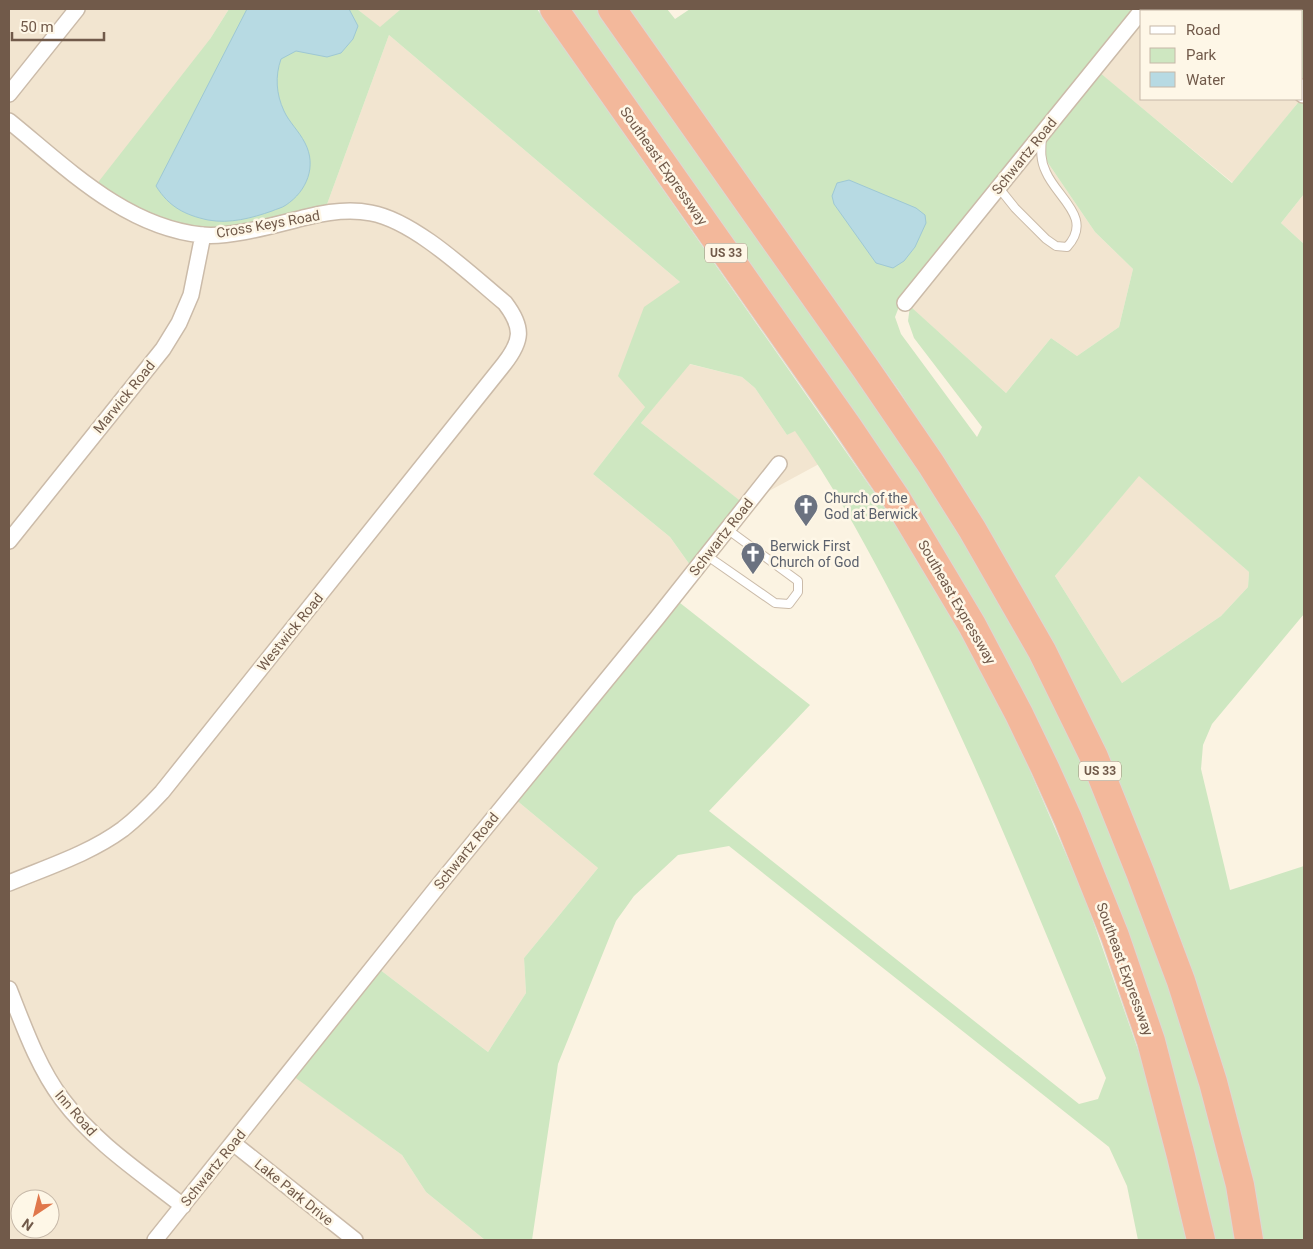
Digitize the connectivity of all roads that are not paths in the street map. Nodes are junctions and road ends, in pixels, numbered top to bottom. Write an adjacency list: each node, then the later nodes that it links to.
1 (77, 9): 5 (street)
2 (554, 9): 22 (highway, Southeast Expressway / US 33)
3 (612, 9): 23 (highway, US 33)
4 (1140, 13): 7 (street, Schwartz Road)
5 (9, 94)
6 (9, 121): 9 (street, Cross Keys Road)
7 (1042, 135): 8 (street, Schwartz Road); 8 (lane)
8 (999, 188): 10 (street, Schwartz Road)
9 (204, 235): 11 (street, Cross Keys Road); 14 (street, Marwick Road)
10 (905, 303)
11 (518, 327): 16 (street, Westwick Road)
12 (779, 464): 13 (street, Schwartz Road)
13 (727, 529): 15 (street, Schwartz Road); 15 (lane)
14 (9, 541)
15 (706, 555): 18 (street, Schwartz Road)
16 (9, 883)
17 (9, 989): 19 (street, Inn Road)
18 (233, 1143): 19 (street, Schwartz Road); 21 (street, Lake Park Drive)
19 (182, 1206): 20 (street, Schwartz Road)
20 (155, 1240)
21 (355, 1240)
22 (1201, 1240)
23 (1249, 1240)

